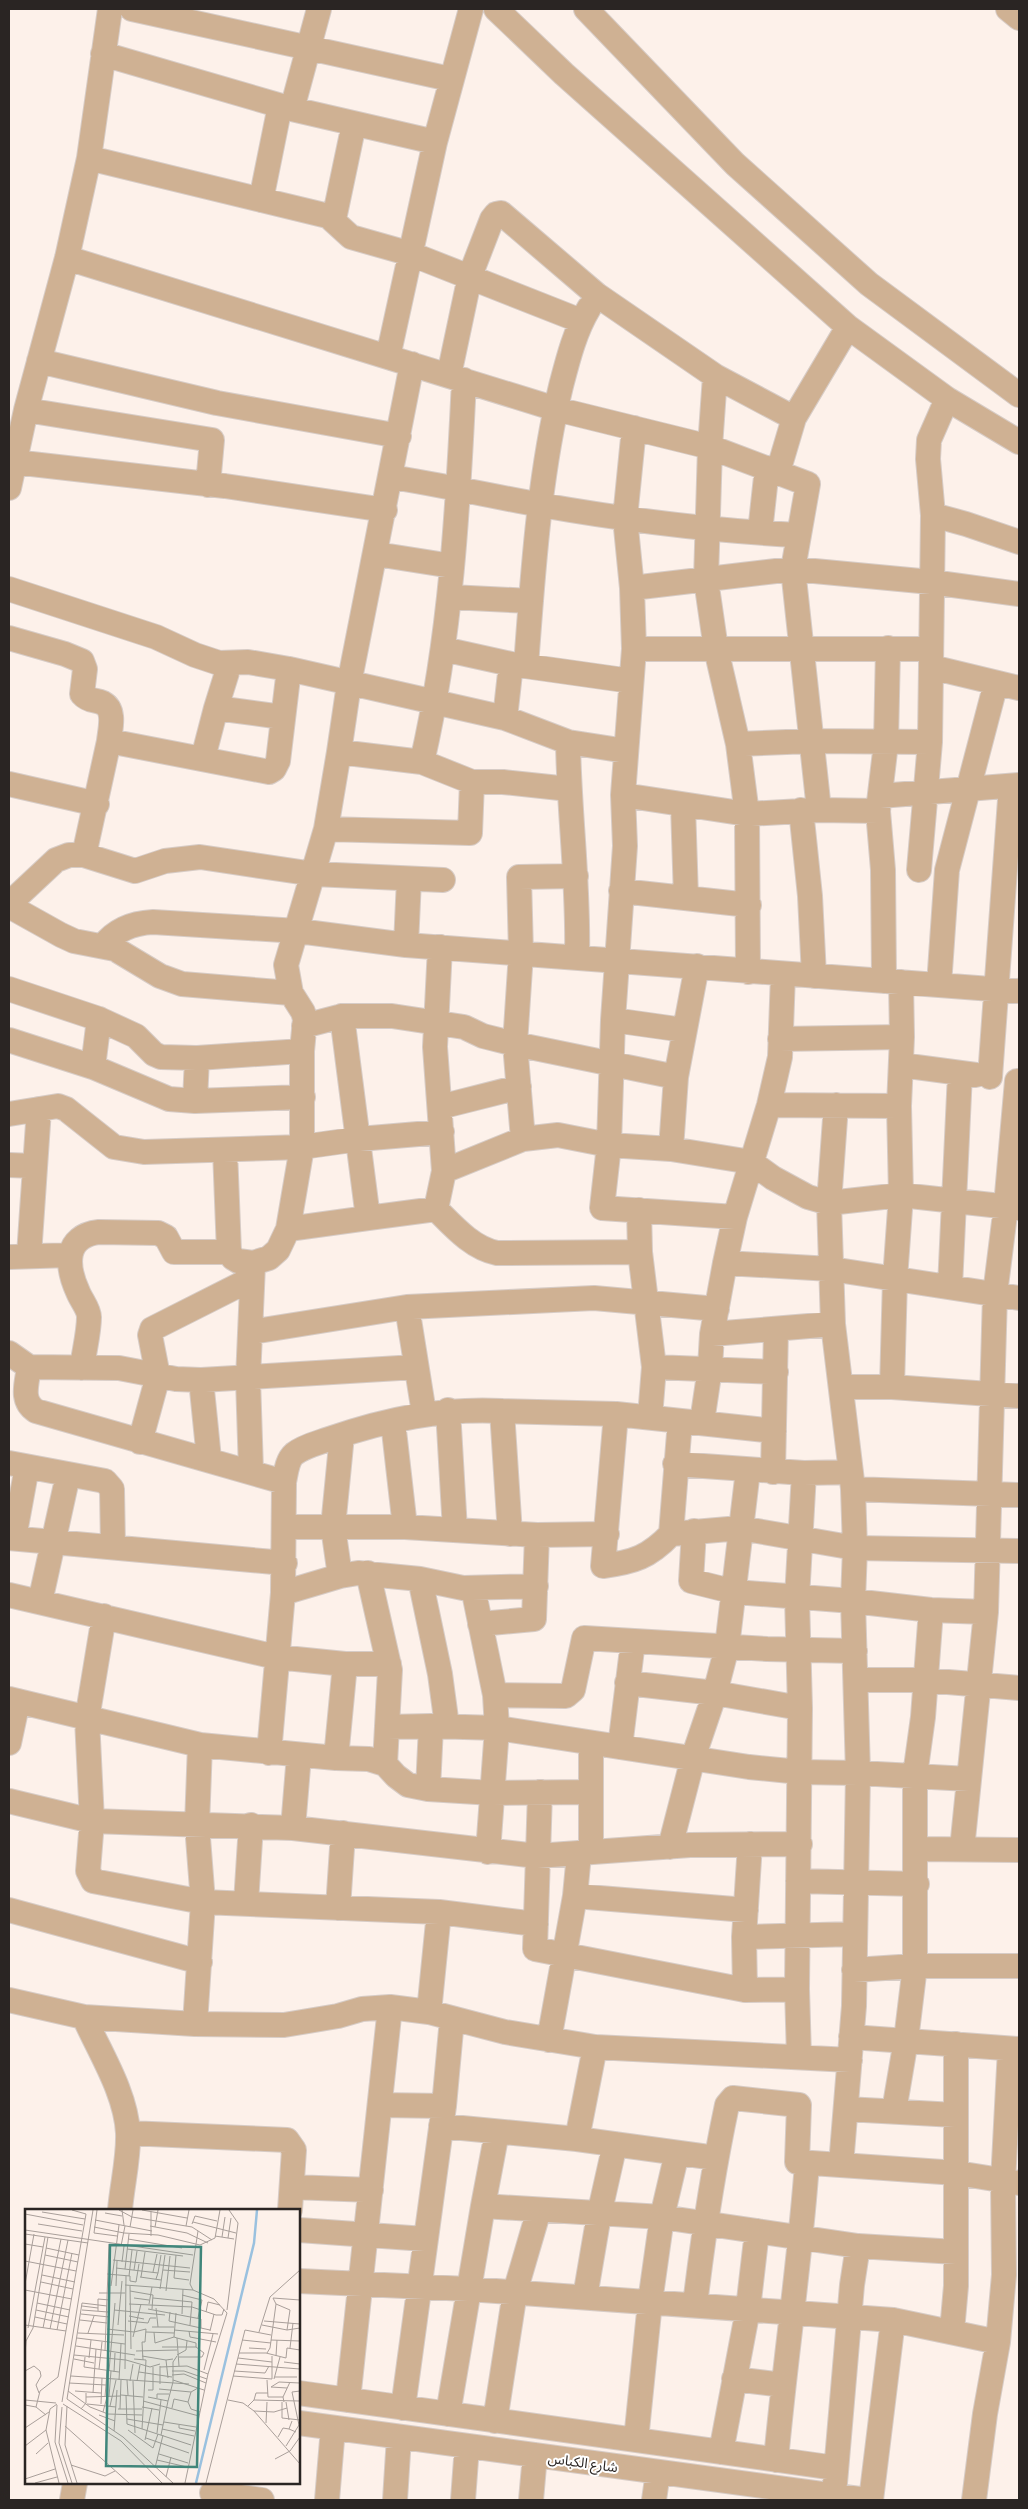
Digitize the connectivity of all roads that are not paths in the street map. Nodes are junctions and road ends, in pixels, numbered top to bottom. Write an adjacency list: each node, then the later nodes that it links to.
1 (110, 9): 10 (street)
2 (132, 9): 9 (street)
3 (319, 9): 9 (street)
4 (471, 9): 11 (street)
5 (496, 9): 23 (street)
6 (586, 9): 29 (street)
7 (1008, 9): 8 (street)
8 (1019, 18)
9 (310, 47): 11 (street); 12 (street)
10 (103, 54): 12 (street); 15 (street)
11 (450, 80): 14 (street)
12 (286, 108): 13 (street); 16 (street)
13 (354, 124): 14 (street); 17 (street)
14 (435, 142): 18 (street)
15 (89, 158): 16 (street); 19 (street)
16 (261, 200): 17 (street)
17 (334, 219): 18 (street)
18 (411, 254): 20 (street); 24 (street)
19 (67, 258): 24 (street); 25 (street)
20 (470, 276): 21 (street); 22 (street); 28 (street)
21 (597, 296): 22 (street); 27 (street)
22 (581, 321): 32 (street)
23 (848, 326): 30 (street); 34 (street)
24 (388, 357): 26 (street)
25 (39, 362): 31 (street); 33 (street)
26 (412, 364): 28 (street); 36 (street)
27 (715, 376): 34 (street); 39 (street)
28 (457, 377): 32 (street); 44 (street)
29 (1019, 394)
30 (947, 399): 38 (street); 48 (street)
31 (217, 403): 36 (street); 37 (street)
32 (556, 409): 35 (street); 46 (street)
33 (26, 410): 37 (street); 40 (street)
34 (794, 418): 41 (street)
35 (634, 428): 39 (street); 49 (street)
36 (399, 436): 42 (street)
37 (212, 440): 43 (street)
38 (1019, 442)
39 (710, 447): 41 (street); 50 (street)
40 (14, 462): 43 (street); 45 (street)
41 (772, 470): 51 (street); 52 (street)
42 (391, 478): 44 (street); 47 (street)
43 (208, 485): 47 (street)
44 (458, 487): 46 (street); 55 (street)
45 (9, 488)
46 (540, 504): 49 (street); 63 (street)
47 (385, 510): 54 (street)
48 (933, 515): 53 (street); 58 (street)
49 (625, 518): 50 (street); 59 (street)
50 (707, 526): 51 (street); 57 (street)
51 (760, 532): 52 (street)
52 (799, 535): 56 (street)
53 (1019, 542)
54 (376, 554): 55 (street); 76 (street)
55 (452, 566): 62 (street)
56 (793, 569): 57 (street); 58 (street); 69 (street)
57 (706, 580): 59 (street); 68 (street)
58 (931, 582): 61 (street); 70 (street)
59 (632, 588): 67 (street)
60 (9, 589): 71 (street)
61 (1019, 594)
62 (450, 597): 63 (street); 66 (street)
63 (531, 601): 72 (street)
64 (9, 638): 82 (street)
65 (888, 648): 69 (street); 70 (street); 86 (street)
66 (442, 649): 72 (street); 78 (street)
67 (634, 649): 68 (street); 74 (street)
68 (716, 649): 69 (street); 87 (street)
69 (803, 649): 83 (street)
70 (931, 658): 75 (street); 85 (street)
71 (230, 663): 73 (street); 79 (street)
72 (518, 665): 74 (street); 81 (street)
73 (289, 669): 76 (street); 80 (street)
74 (630, 681): 88 (street)
75 (996, 683): 77 (street); 95 (street)
76 (349, 684): 78 (street); 89 (street)
77 (1019, 688)
78 (436, 702): 81 (street); 91 (street)
79 (216, 708): 80 (street); 90 (street)
80 (282, 717): 90 (street)
81 (505, 718): 84 (street)
82 (109, 741): 90 (street); 99 (street)
83 (811, 741): 86 (street); 87 (street); 102 (street)
84 (568, 742): 88 (street); 96 (street)
85 (930, 742): 86 (street); 97 (street)
86 (886, 743): 100 (street)
87 (738, 744): 103 (street)
88 (626, 751): 98 (street)
89 (339, 752): 91 (street); 104 (street)
90 (202, 758)
91 (422, 762): 92 (street)
92 (472, 782): 96 (street); 104 (street)
93 (9, 784): 99 (street)
94 (1015, 785): 95 (street); 131 (street)
95 (969, 787): 97 (street); 108 (street)
96 (569, 789): 110 (street)
97 (927, 794): 100 (street); 107 (street)
98 (623, 795): 101 (street); 113 (street)
99 (97, 804): 105 (street)
100 (879, 804): 102 (street); 106 (street)
101 (683, 806): 103 (street); 114 (street)
102 (810, 810): 103 (street); 127 (street)
103 (747, 814): 116 (street)
104 (326, 829): 109 (street)
105 (84, 856): 109 (street); 115 (street)
106 (883, 870): 107 (street); 128 (street)
107 (919, 870): 108 (street)
108 (947, 870): 129 (street)
109 (314, 874): 111 (street); 117 (street)
110 (576, 876): 121 (street); 122 (street)
111 (409, 879): 112 (street); 118 (street)
112 (443, 880)
113 (621, 891): 114 (street); 123 (street)
114 (686, 898): 116 (street)
115 (9, 905): 119 (street)
116 (749, 905): 125 (street)
117 (298, 931): 118 (street); 119 (street); 133 (street)
118 (406, 945): 120 (street)
119 (103, 946): 133 (street)
120 (440, 948): 121 (street); 137 (street)
121 (521, 953): 122 (street); 143 (street)
122 (577, 957): 123 (street)
123 (618, 961): 124 (street); 136 (street)
124 (697, 966): 125 (street); 139 (street)
125 (748, 972): 126 (street)
126 (783, 974): 127 (street); 141 (street)
127 (814, 976): 128 (street)
128 (893, 982): 129 (street); 140 (street)
129 (939, 985): 131 (street)
130 (9, 988): 135 (street)
131 (996, 990): 132 (street); 151 (street)
132 (1019, 991)
133 (291, 993): 138 (street)
134 (342, 1016): 137 (street); 138 (street); 163 (street)
135 (99, 1019): 145 (street); 148 (street)
136 (613, 1020): 139 (street); 146 (street)
137 (435, 1023): 143 (street); 159 (street)
138 (304, 1026): 144 (street)
139 (684, 1030): 150 (street)
140 (902, 1036): 141 (street); 147 (street)
141 (780, 1039): 156 (street)
142 (9, 1040): 148 (street)
143 (516, 1044): 146 (street); 153 (street)
144 (302, 1051): 145 (street); 154 (street)
145 (197, 1058): 155 (street)
146 (612, 1062): 150 (street); 165 (street)
147 (901, 1065): 149 (street); 158 (street)
148 (93, 1067): 155 (street)
149 (960, 1073): 151 (street); 174 (street)
150 (676, 1077): 167 (street)
151 (990, 1077): 152 (street)
152 (1018, 1081): 176 (street)
153 (519, 1087): 159 (street); 164 (street)
154 (303, 1097): 155 (street); 166 (street)
155 (195, 1101)
156 (769, 1105): 157 (street); 169 (street)
157 (836, 1105): 158 (street); 175 (street)
158 (899, 1106): 173 (street)
159 (440, 1107): 162 (street)
160 (38, 1109): 161 (street); 168 (street); 171 (street)
161 (9, 1114)
162 (442, 1132): 163 (street); 172 (street)
163 (359, 1139): 166 (street); 180 (street)
164 (523, 1139): 165 (street); 172 (street)
165 (609, 1145): 167 (street); 178 (street)
166 (302, 1147): 168 (street); 181 (street)
167 (671, 1149): 169 (street)
168 (225, 1150): 182 (street)
169 (751, 1162): 175 (street); 179 (street)
170 (9, 1165): 171 (street)
171 (34, 1166): 185 (street)
172 (444, 1170): 177 (street)
173 (901, 1195): 174 (street); 175 (street); 189 (street)
174 (955, 1200): 176 (street); 190 (street)
175 (828, 1203): 187 (street)
176 (1013, 1207): 191 (street)
177 (436, 1209): 180 (street); 183 (street)
178 (639, 1210): 179 (street); 183 (street)
179 (735, 1217): 186 (street)
180 (368, 1218): 181 (street)
181 (288, 1229): 188 (street)
182 (229, 1252): 184 (street); 188 (street)
183 (640, 1252): 193 (street)
184 (70, 1255): 185 (street); 204 (street)
185 (19, 1256)
186 (725, 1263): 187 (street); 195 (street)
187 (832, 1269): 189 (street); 196 (street)
188 (252, 1271): 198 (street); 207 (street)
189 (895, 1279): 190 (street); 211 (street)
190 (950, 1287): 191 (street)
191 (995, 1294): 192 (street); 212 (street)
192 (1019, 1298)
193 (646, 1302): 194 (street); 195 (street); 203 (street)
194 (407, 1307): 198 (street); 202 (street)
195 (717, 1309): 199 (street)
196 (833, 1324): 197 (street); 210 (street)
197 (776, 1329): 199 (street); 206 (street)
198 (251, 1332): 208 (street)
199 (712, 1334): 205 (street)
200 (9, 1353): 201 (street)
201 (29, 1367): 204 (street); 223 (street)
202 (416, 1367): 208 (street); 216 (street)
203 (654, 1367): 205 (street); 218 (street)
204 (82, 1368): 207 (street)
205 (710, 1368): 206 (street); 219 (street)
206 (776, 1372): 221 (street)
207 (158, 1376): 209 (street); 223 (street)
208 (248, 1379): 209 (street); 228 (street)
209 (201, 1380): 224 (street)
210 (841, 1387): 211 (street); 232 (street)
211 (892, 1387): 212 (street)
212 (992, 1394): 213 (street); 234 (street)
213 (1019, 1396)
214 (448, 1410): 215 (street); 216 (street); 240 (street)
215 (502, 1411): 217 (street); 242 (street)
216 (424, 1413): 220 (street)
217 (616, 1414): 218 (street); 243 (street)
218 (650, 1417): 219 (street)
219 (691, 1421): 221 (street); 225 (street)
220 (393, 1422): 222 (street); 238 (street)
221 (774, 1430): 229 (street)
222 (342, 1435): 233 (street); 237 (street)
223 (140, 1442): 224 (street)
224 (209, 1459): 228 (street)
225 (675, 1464): 227 (street); 241 (street)
226 (18, 1465): 231 (street); 245 (street)
227 (748, 1470): 229 (street); 239 (street)
228 (251, 1471): 233 (street)
229 (773, 1472): 230 (street)
230 (804, 1473): 232 (street); 246 (street)
231 (68, 1476): 247 (street); 248 (street)
232 (852, 1480): 234 (street); 249 (street)
233 (284, 1482): 236 (street)
234 (990, 1494): 235 (street); 250 (street)
235 (1019, 1495)
236 (284, 1527): 237 (street); 252 (street)
237 (333, 1527): 238 (street); 254 (street)
238 (405, 1527): 240 (street)
239 (740, 1528): 241 (street); 246 (street); 258 (street)
240 (455, 1530): 242 (street)
241 (682, 1532): 243 (street); 258 (street)
242 (510, 1534): 244 (street)
243 (607, 1534): 244 (street)
244 (537, 1535): 256 (street)
245 (12, 1538): 247 (street)
246 (802, 1540): 249 (street); 261 (street)
247 (54, 1542): 248 (street); 263 (street)
248 (113, 1547): 252 (street)
249 (855, 1548): 250 (street); 262 (street)
250 (988, 1549): 251 (street); 265 (street)
251 (1019, 1551)
252 (285, 1563): 259 (street)
253 (368, 1573): 254 (street); 255 (street); 274 (street)
254 (340, 1576): 259 (street)
255 (420, 1579): 257 (street); 285 (street)
256 (536, 1586): 257 (street); 267 (street)
257 (473, 1588): 267 (street)
258 (735, 1592): 261 (street); 269 (street)
259 (283, 1593): 272 (street)
260 (9, 1595): 263 (street)
261 (797, 1598): 262 (street); 270 (street)
262 (853, 1601): 264 (street); 271 (street)
263 (40, 1602): 266 (street)
264 (931, 1610): 265 (street); 276 (street)
265 (986, 1612): 278 (street)
266 (104, 1616): 272 (street); 284 (street)
267 (480, 1624): 281 (street)
268 (633, 1641): 269 (street); 277 (street); 281 (street)
269 (727, 1647): 270 (street); 280 (street)
270 (797, 1649): 271 (street); 283 (street)
271 (854, 1651): 275 (street)
272 (276, 1658): 273 (street); 292 (street)
273 (345, 1664): 274 (street); 294 (street)
274 (389, 1664): 286 (street)
275 (856, 1680): 276 (street); 298 (street)
276 (924, 1680): 278 (street); 299 (street)
277 (627, 1683): 280 (street); 291 (street)
278 (978, 1686): 279 (street); 300 (street)
279 (1019, 1688)
280 (715, 1692): 283 (street); 295 (street)
281 (495, 1695): 287 (street)
282 (13, 1700): 284 (street); 289 (street)
283 (800, 1708): 297 (street)
284 (87, 1719): 290 (street); 306 (street)
285 (439, 1726): 286 (street); 287 (street); 301 (street)
286 (388, 1727): 296 (street)
287 (497, 1728): 288 (street); 304 (street)
288 (591, 1742): 291 (street); 303 (street)
289 (9, 1744)
290 (200, 1745): 292 (street); 307 (street)
291 (620, 1747): 295 (street)
292 (269, 1753): 293 (street)
293 (299, 1755): 294 (street); 309 (street)
294 (336, 1758): 296 (street)
295 (693, 1758): 297 (street); 313 (street)
296 (385, 1764): 301 (street)
297 (800, 1772): 298 (street); 312 (street)
298 (858, 1773): 299 (street); 321 (street)
299 (915, 1775): 300 (street); 314 (street)
300 (969, 1779): 315 (street)
301 (428, 1789): 304 (street)
302 (540, 1792): 303 (street); 304 (street); 319 (street)
303 (590, 1792): 318 (street)
304 (493, 1793): 317 (street)
305 (9, 1801): 306 (street)
306 (92, 1821): 307 (street); 324 (street)
307 (197, 1825): 308 (street); 324 (street)
308 (251, 1825): 309 (street); 325 (street)
309 (293, 1828): 310 (street)
310 (343, 1833): 317 (street); 326 (street)
311 (750, 1844): 312 (street); 313 (street); 328 (street)
312 (800, 1844): 320 (street)
313 (670, 1847): 318 (street)
314 (916, 1849): 315 (street); 322 (street)
315 (962, 1849): 316 (street)
316 (1019, 1850)
317 (488, 1852): 319 (street)
318 (585, 1853): 319 (street); 323 (street)
319 (537, 1856): 330 (street)
320 (798, 1881): 321 (street); 332 (street)
321 (856, 1882): 322 (street); 331 (street)
322 (917, 1884): 336 (street)
323 (575, 1896): 328 (street); 334 (street)
324 (203, 1902): 325 (street); 335 (street)
325 (246, 1903): 326 (street)
326 (338, 1908): 329 (street)
327 (9, 1910): 335 (street)
328 (746, 1910): 333 (street)
329 (439, 1912): 330 (street); 343 (street)
330 (536, 1924): 334 (street)
331 (854, 1934): 332 (street); 338 (street)
332 (797, 1936): 333 (street); 339 (street)
333 (744, 1937): 340 (street)
334 (565, 1954): 340 (street); 348 (street)
335 (200, 1962): 346 (street)
336 (915, 1966): 337 (street); 338 (street); 349 (street)
337 (1019, 1966)
338 (854, 1970): 347 (street)
339 (797, 1989): 340 (street); 353 (street)
340 (745, 1990)
341 (9, 2000): 344 (street)
342 (390, 2007): 343 (street); 346 (street); 355 (street)
343 (429, 2012): 345 (street)
344 (84, 2017): 346 (street); 361 (street)
345 (452, 2020): 348 (street); 359 (street)
346 (195, 2024)
347 (851, 2037): 349 (street); 354 (street)
348 (549, 2040): 351 (street)
349 (906, 2040): 350 (street); 357 (street)
350 (956, 2044): 352 (street); 358 (street)
351 (595, 2047): 353 (street); 362 (street)
352 (1014, 2049): 369 (street)
353 (799, 2057): 354 (street)
354 (850, 2060): 356 (street)
355 (380, 2105): 359 (street); 370 (street)
356 (846, 2109): 357 (street); 367 (street)
357 (894, 2111): 358 (street)
358 (955, 2115): 368 (street)
359 (442, 2116): 360 (street); 381 (street)
360 (497, 2132): 362 (street); 372 (street)
361 (128, 2133): 371 (street); 373 (street)
362 (577, 2139): 363 (street)
363 (615, 2144): 364 (street); 375 (street)
364 (677, 2153): 365 (street); 376 (street)
365 (716, 2158): 366 (street); 377 (street)
366 (807, 2163): 367 (street); 382 (street)
367 (841, 2165): 368 (street)
368 (957, 2173): 369 (street); 384 (street)
369 (1011, 2183): 385 (street)
370 (371, 2190): 371 (street); 380 (street)
371 (291, 2199)
372 (483, 2206): 374 (street); 389 (street)
373 (120, 2209)
374 (539, 2210): 375 (street); 390 (street)
375 (599, 2215): 376 (street); 391 (street)
376 (662, 2217): 377 (street); 392 (street)
377 (705, 2222): 379 (street); 393 (street)
378 (300, 2230): 380 (street)
379 (757, 2231): 382 (street); 394 (street)
380 (366, 2236): 381 (street); 387 (street)
381 (425, 2239): 388 (street)
382 (801, 2240): 383 (street); 395 (street)
383 (858, 2246): 384 (street); 396 (street)
384 (956, 2252): 398 (street)
385 (1012, 2275): 399 (street)
386 (300, 2281): 387 (street)
387 (361, 2284): 388 (street); 403 (street)
388 (419, 2287): 389 (street); 404 (street)
389 (468, 2289): 390 (street); 405 (street)
390 (515, 2292): 391 (street); 406 (street)
391 (585, 2297): 392 (street)
392 (650, 2302): 393 (street); 410 (street)
393 (696, 2305): 394 (street)
394 (748, 2309): 395 (street); 400 (street)
395 (792, 2312): 396 (street); 401 (street)
396 (849, 2316): 397 (street); 415 (street)
397 (893, 2320): 398 (street); 428 (street)
398 (952, 2331): 399 (street)
399 (998, 2342): 429 (street)
400 (734, 2379): 401 (street); 412 (street)
401 (783, 2385): 414 (street)
402 (300, 2393): 403 (street, شارع الكباس)
403 (348, 2400): 404 (street, شارع الكباس)
404 (403, 2408): 405 (street, شارع الكباس)
405 (448, 2414): 406 (street, شارع الكباس)
406 (495, 2420): 410 (street, شارع الكباس)
407 (300, 2423): 408 (street, شارع الكباس)
408 (333, 2428): 409 (street, شارع الكباس); 423 (street)
409 (399, 2437): 411 (street, شارع الكباس); 424 (street)
410 (636, 2440): 412 (street, شارع الكباس)
411 (467, 2446): 413 (street, شارع الكباس); 425 (street)
412 (721, 2452): 414 (street, شارع الكباس)
413 (535, 2455): 416 (street, شارع الكباس); 426 (street)
414 (776, 2460): 415 (street, شارع الكباس)
415 (836, 2468): 420 (street)
416 (658, 2472): 418 (street, شارع الكباس); 427 (street)
417 (75, 2484): 421 (street)
418 (731, 2491): 420 (street, شارع الكباس)
419 (212, 2492): 422 (street)
420 (834, 2498): 428 (street, شارع الكباس)
421 (72, 2500)
422 (262, 2500)
423 (327, 2500)
424 (395, 2500)
425 (463, 2500)
426 (531, 2500)
427 (654, 2500)
428 (869, 2500)
429 (974, 2500)

